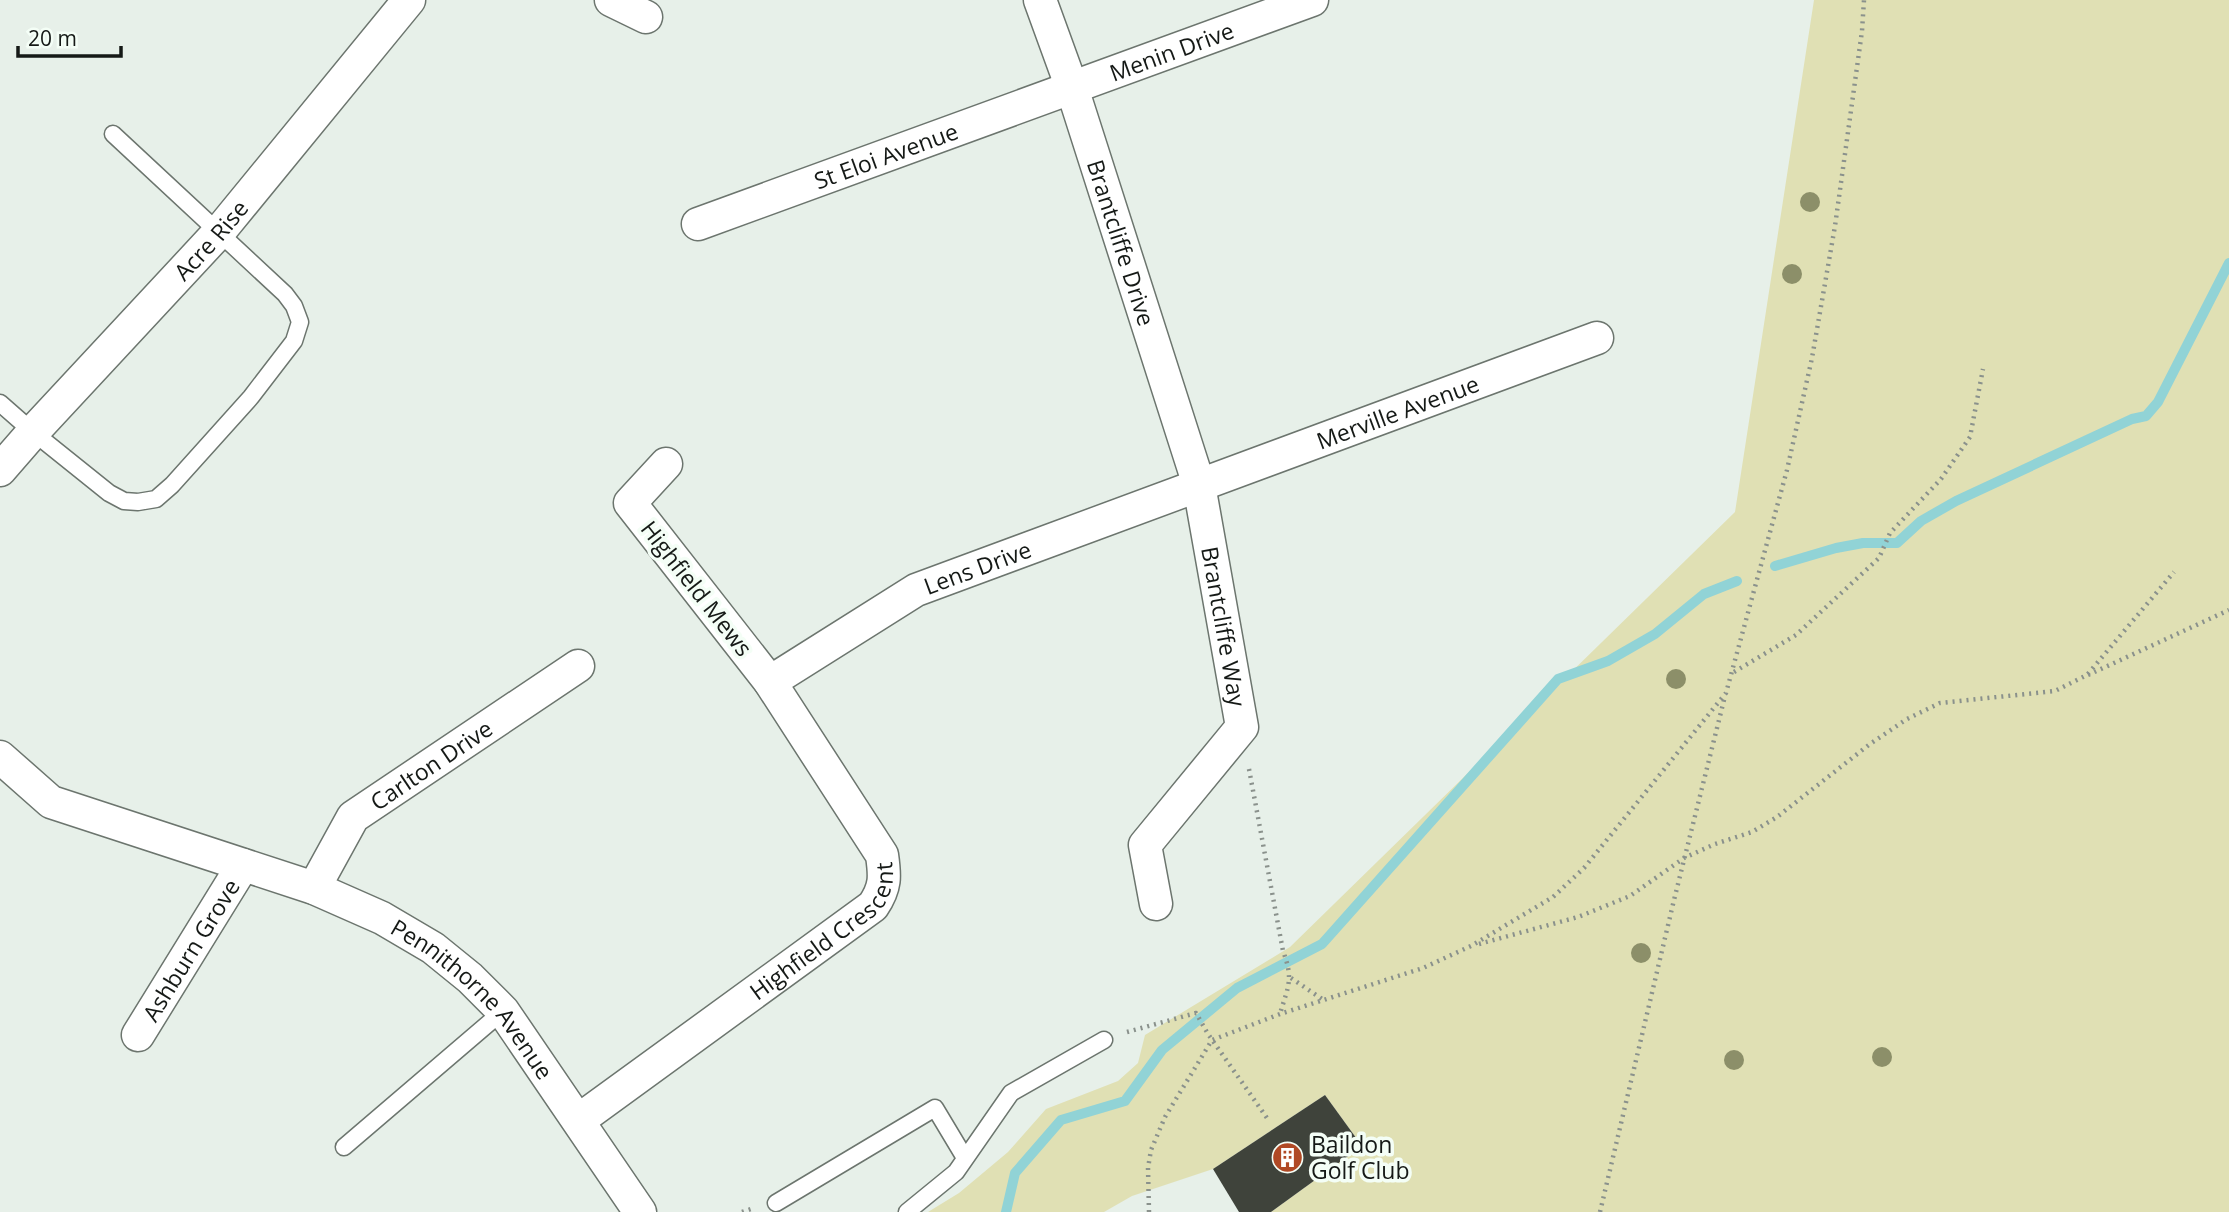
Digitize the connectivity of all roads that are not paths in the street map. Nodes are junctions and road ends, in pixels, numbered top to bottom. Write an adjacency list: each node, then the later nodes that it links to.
1 (611, 0): 5 (street)
2 (1040, 0): 6 (street, Brantcliffe Drive)
3 (1312, 0): 6 (street, Menin Drive)
4 (397, 4): 9 (street, Acre Rise)
5 (646, 17)
6 (1072, 88): 8 (street, St Eloi Avenue); 15 (street, Brantcliffe Drive)
7 (113, 134): 9 (lane)
8 (698, 224)
9 (219, 232): 12 (street, Acre Rise); 12 (lane)
10 (1597, 338): 15 (street, Merville Avenue)
11 (0, 403): 12 (lane)
12 (33, 432): 14 (street, Acre Rise)
13 (666, 464): 17 (street, Highfield Mews)
14 (0, 470)
15 (1199, 485): 17 (street, Lens Drive); 21 (street, Brantcliffe Way)
16 (578, 666): 20 (street, Carlton Drive)
17 (769, 682): 25 (street, Highfield Crescent)
18 (0, 757): 19 (street, Pennithorne Avenue)
19 (243, 865): 20 (street, Pennithorne Avenue); 23 (street, Ashburn Grove)
20 (314, 888): 22 (street, Pennithorne Avenue)
21 (1156, 904)
22 (503, 1011): 25 (street, Pennithorne Avenue); 26 (lane)
23 (138, 1035)
24 (1104, 1040): 27 (lane)
25 (579, 1121): 29 (street, Pennithorne Avenue)
26 (344, 1147)
27 (965, 1158): 28 (lane); 30 (lane)
28 (776, 1203)
29 (640, 1212)
30 (907, 1212)

